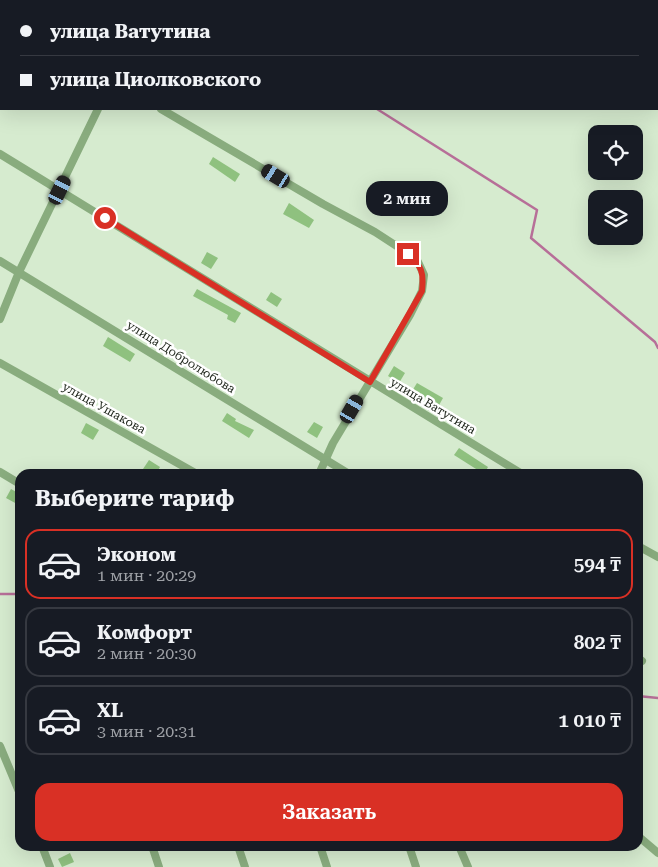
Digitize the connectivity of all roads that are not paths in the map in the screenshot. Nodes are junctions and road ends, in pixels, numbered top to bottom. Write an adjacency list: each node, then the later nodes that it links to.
1 (98, 110): 4 (street)
2 (163, 110): 9 (street)
3 (0, 154): 4 (street, улица Ватутина)
4 (60, 190): 6 (street); 9 (street, улица Ватутина)
5 (0, 261): 6 (street, улица Добролюбова)
6 (19, 272): 7 (street); 10 (street, улица Добролюбова)
7 (0, 319)
8 (0, 363): 11 (street, улица Ушакова)
9 (370, 382): 10 (street); 14 (street, улица Ватутина)
10 (326, 459): 12 (street); 13 (street, улица Добролюбова)
11 (188, 469)
12 (321, 469)
13 (341, 469)
14 (514, 469)
15 (0, 472): 16 (street)
16 (15, 481)
17 (643, 549): 18 (street)
18 (658, 557)
19 (0, 746): 20 (street)
20 (15, 782)
21 (643, 840): 28 (street)
22 (44, 851): 29 (street)
23 (154, 851): 30 (street)
24 (240, 851): 31 (street)
25 (322, 851): 32 (street)
26 (410, 851): 33 (street)
27 (462, 851): 34 (street)
28 (658, 853)
29 (50, 867)
30 (159, 867)
31 (245, 867)
32 (327, 867)
33 (416, 867)
34 (468, 867)

